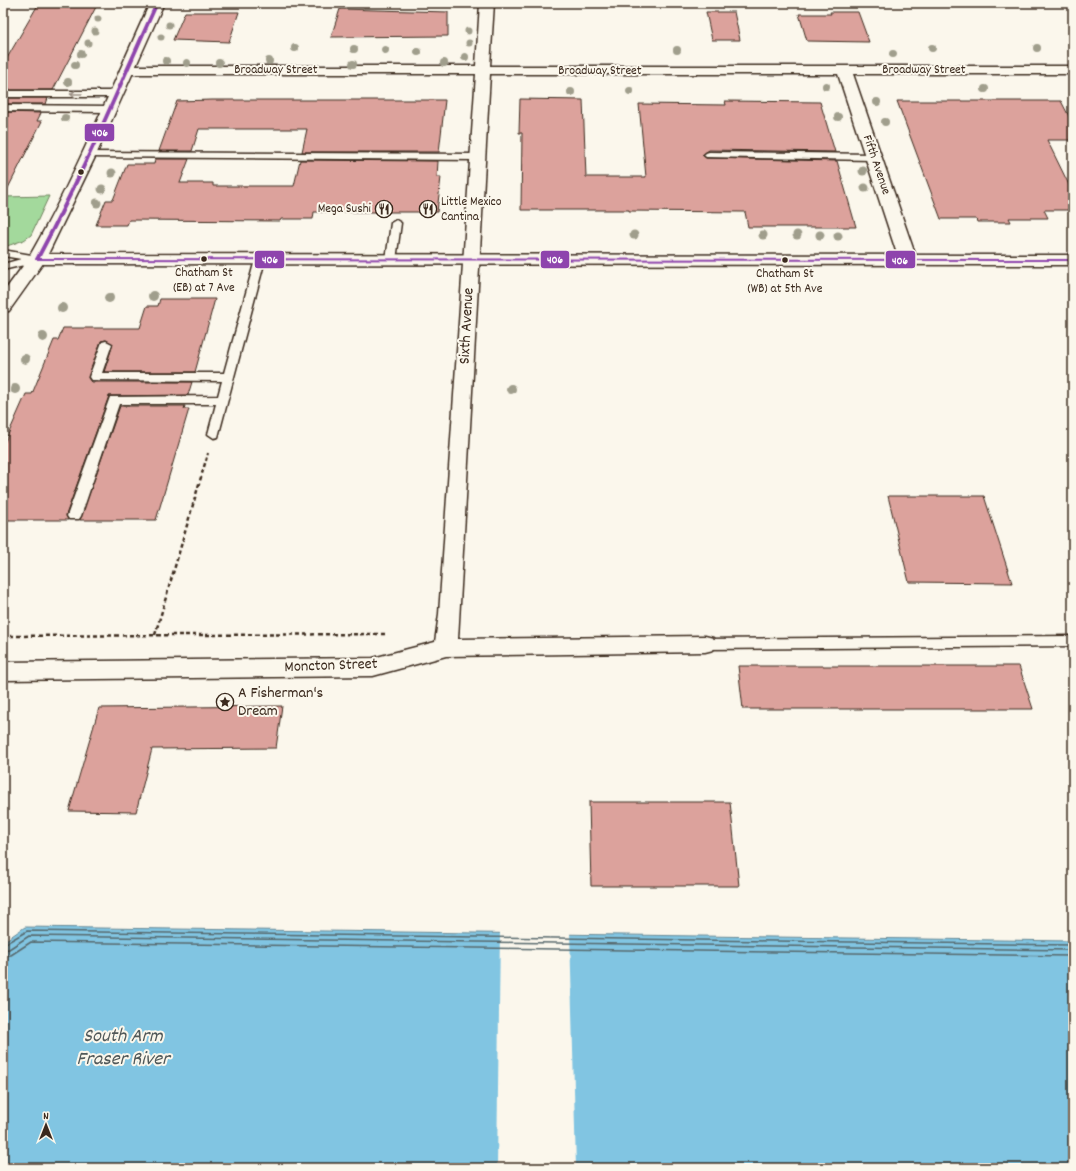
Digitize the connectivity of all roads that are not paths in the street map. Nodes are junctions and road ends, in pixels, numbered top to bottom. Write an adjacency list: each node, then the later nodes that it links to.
1 (157, 3): 3 (street)
2 (487, 3): 6 (street, Sixth Avenue)
3 (127, 70): 6 (street, Broadway Street); 8 (street)
4 (844, 70): 5 (street, Broadway Street); 6 (street, Broadway Street); 14 (street, Fifth Avenue)
5 (1073, 70)
6 (484, 71): 13 (street, Sixth Avenue)
7 (3, 94): 8 (lane, one-way to 7)
8 (115, 94): 10 (street)
9 (3, 108): 10 (lane)
10 (109, 109): 11 (street)
11 (88, 155): 13 (lane); 17 (street)
12 (709, 155): 14 (lane)
13 (476, 157): 20 (street, Sixth Avenue)
14 (873, 157): 21 (street, Fifth Avenue)
15 (396, 223): 19 (lane)
16 (3, 253): 17 (lane)
17 (37, 260): 18 (street); 23 (lane); 24 (street)
18 (260, 260): 19 (street); 26 (lane)
19 (392, 260): 20 (street)
20 (470, 260): 21 (street); 32 (street, Sixth Avenue)
21 (908, 260): 22 (street)
22 (1073, 260)
23 (3, 268)
24 (3, 307)
25 (106, 344): 26 (lane)
26 (229, 377): 27 (lane)
27 (223, 400): 28 (lane); 29 (lane)
28 (214, 434)
29 (74, 516)
30 (1073, 641): 31 (lane)
31 (705, 644): 32 (street, Moncton Street)
32 (446, 648): 33 (street, Moncton Street)
33 (3, 671)

